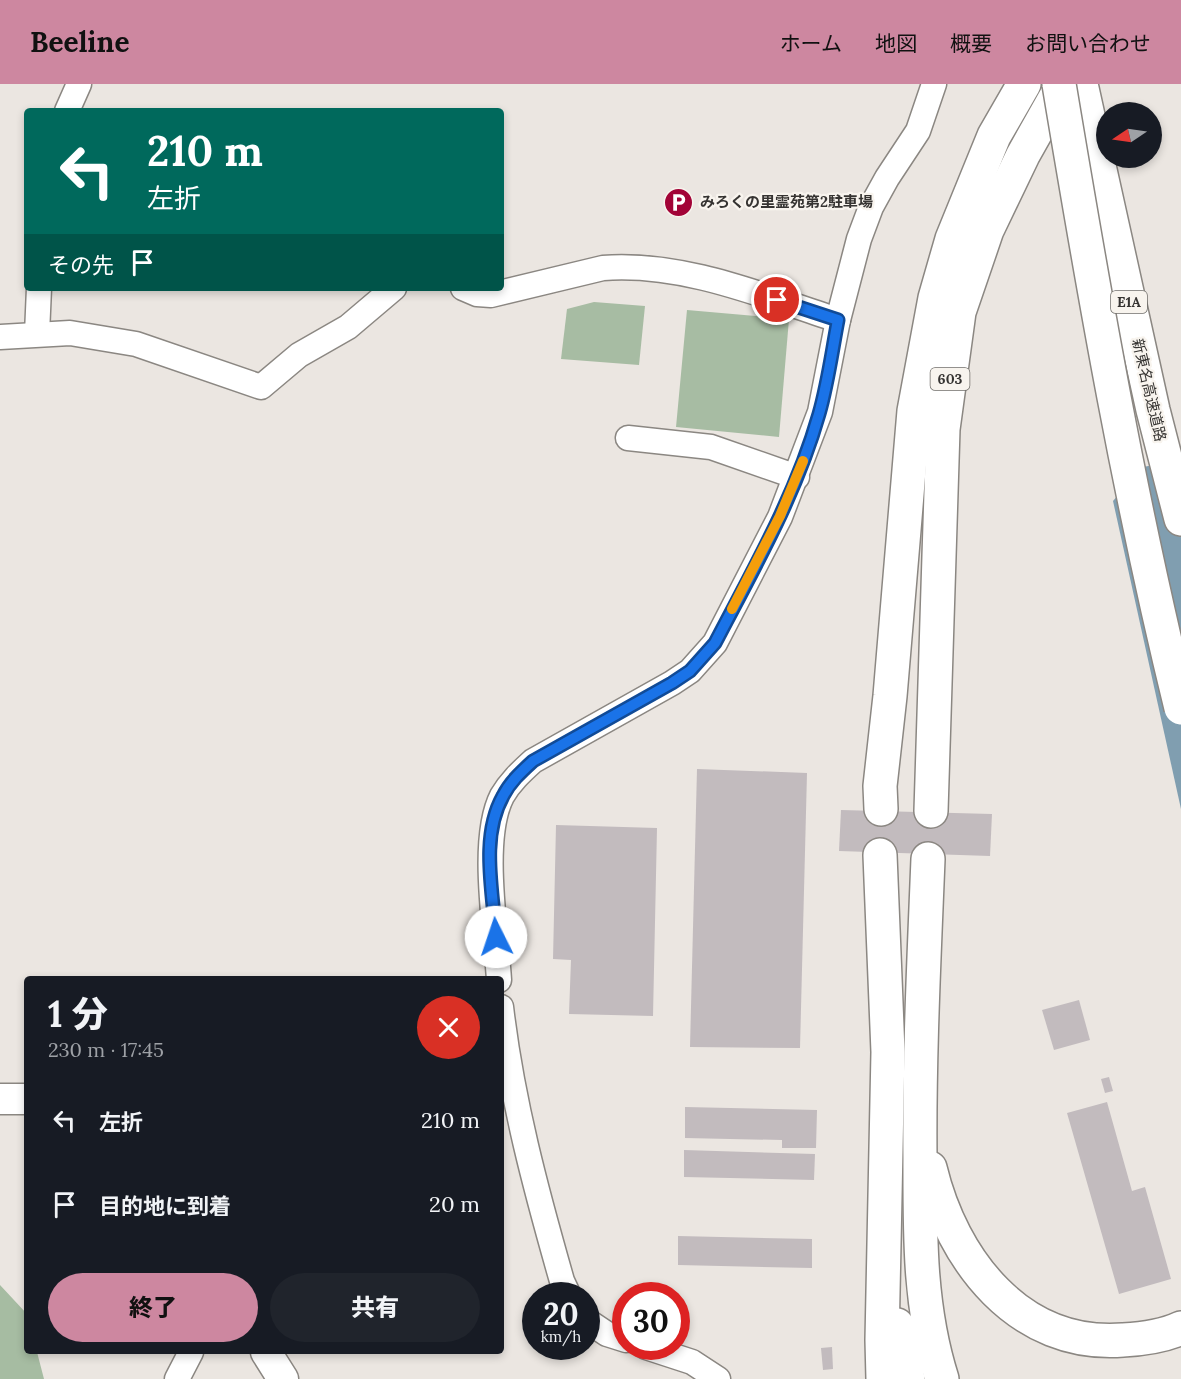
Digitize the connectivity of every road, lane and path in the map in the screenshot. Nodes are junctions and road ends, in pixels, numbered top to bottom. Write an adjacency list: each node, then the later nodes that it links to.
1 (79, 84): 6 (street)
2 (934, 84): 10 (street)
3 (1024, 84): 17 (highway, 603)
4 (1061, 84): 16 (highway, bridge); 18 (highway, 603)
5 (1081, 84): 15 (highway, 新東名高速道路 / E1A)
6 (68, 108)
7 (39, 291): 11 (street)
8 (390, 291): 11 (street)
9 (470, 291): 10 (street)
10 (838, 320): 14 (street)
11 (37, 334): 12 (street)
12 (0, 337)
13 (628, 438): 14 (street)
14 (797, 477): 21 (street)
15 (1181, 519)
16 (1181, 708)
17 (881, 809)
18 (931, 811)
19 (880, 855): 26 (highway)
20 (928, 859): 23 (highway)
21 (499, 976)
22 (504, 1028): 27 (street)
23 (920, 1095): 28 (highway); 37 (highway)
24 (0, 1099): 25 (main road)
25 (24, 1099)
26 (884, 1267): 35 (highway); 36 (highway)
27 (562, 1282)
28 (1181, 1328)
29 (190, 1354): 32 (street)
30 (267, 1354): 33 (main road)
31 (686, 1360): 34 (street)
32 (177, 1379)
33 (283, 1379)
34 (718, 1379)
35 (883, 1379)
36 (908, 1379)
37 (942, 1379)

